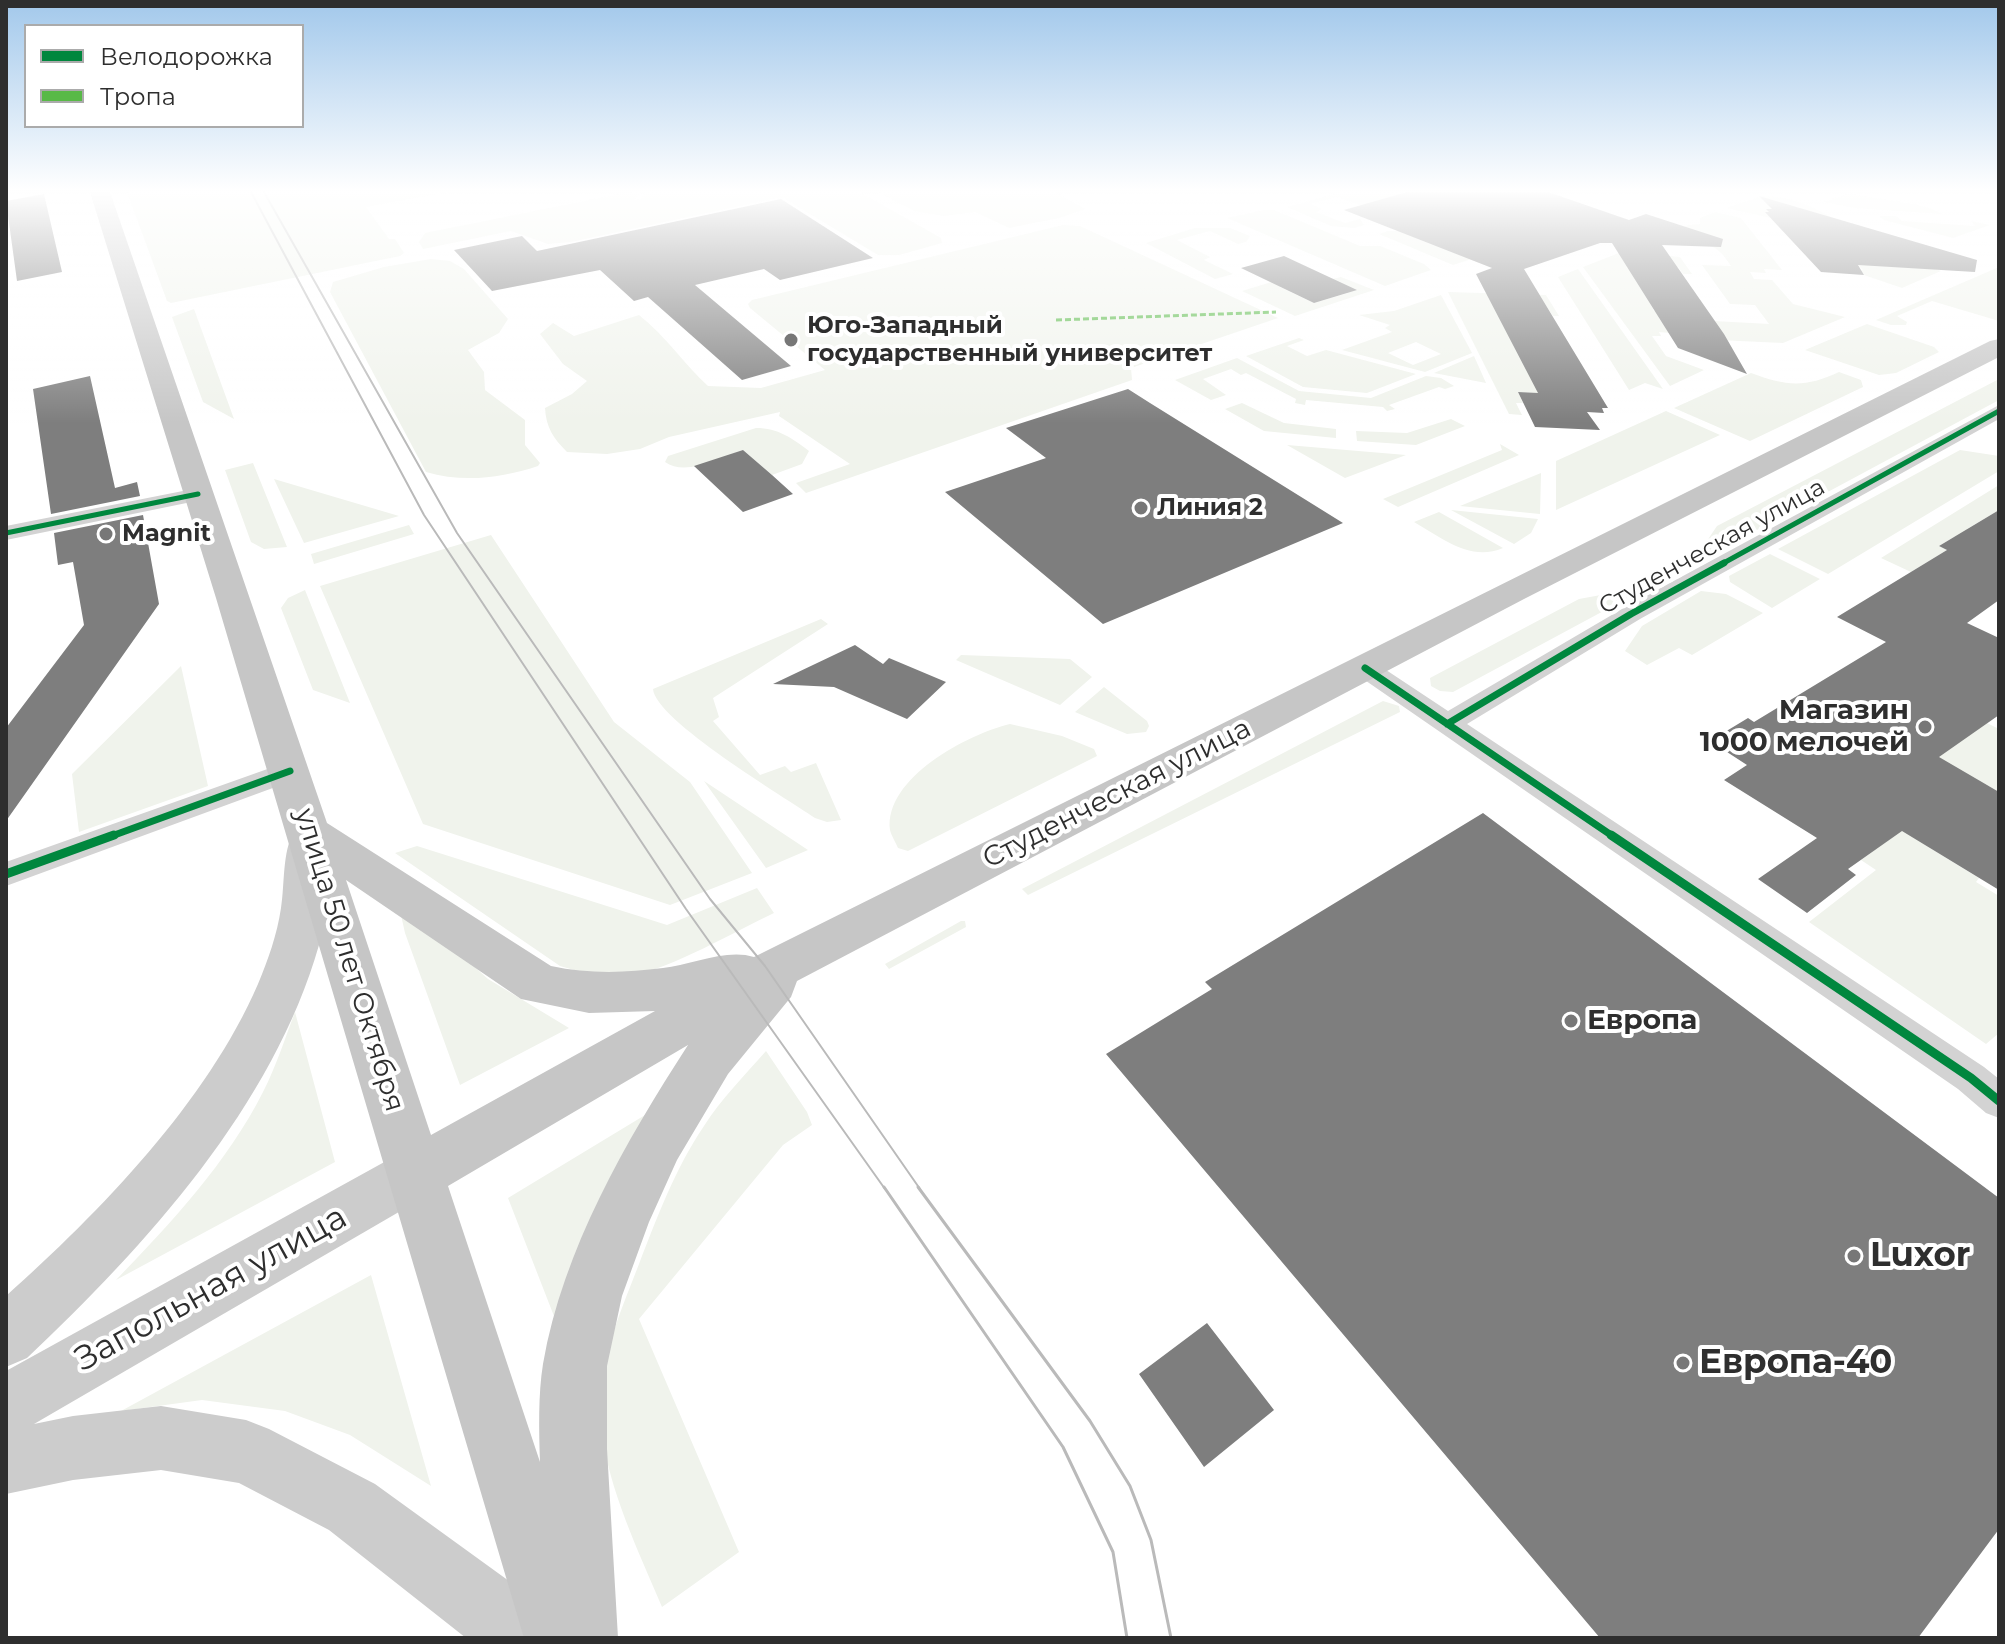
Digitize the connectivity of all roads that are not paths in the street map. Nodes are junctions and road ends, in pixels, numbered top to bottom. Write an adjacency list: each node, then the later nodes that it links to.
1 (125, 269): 4 (main road, улица 50 лет Октября)
2 (1999, 347): 6 (main road, Студенческая улица)
3 (1999, 411): 7 (street, Студенческая улица)
4 (198, 494): 5 (street); 8 (main road, улица 50 лет Октября)
5 (6, 533)
6 (1365, 668): 7 (street); 11 (main road, Студенческая улица)
7 (1447, 724): 12 (street)
8 (290, 771): 9 (main road, улица 50 лет Октября); 10 (street)
9 (309, 833): 11 (main road); 13 (main road, улица 50 лет Октября); 14 (main road)
10 (6, 874)
11 (807, 951): 13 (main road, Студенческая улица); 19 (main road)
12 (1999, 1101)
13 (416, 1173): 15 (main road, Запольная улица); 18 (main road, улица 50 лет Октября)
14 (6, 1337)
15 (6, 1405)
16 (6, 1462): 17 (main road)
17 (515, 1638)
18 (561, 1638)
19 (581, 1638)

